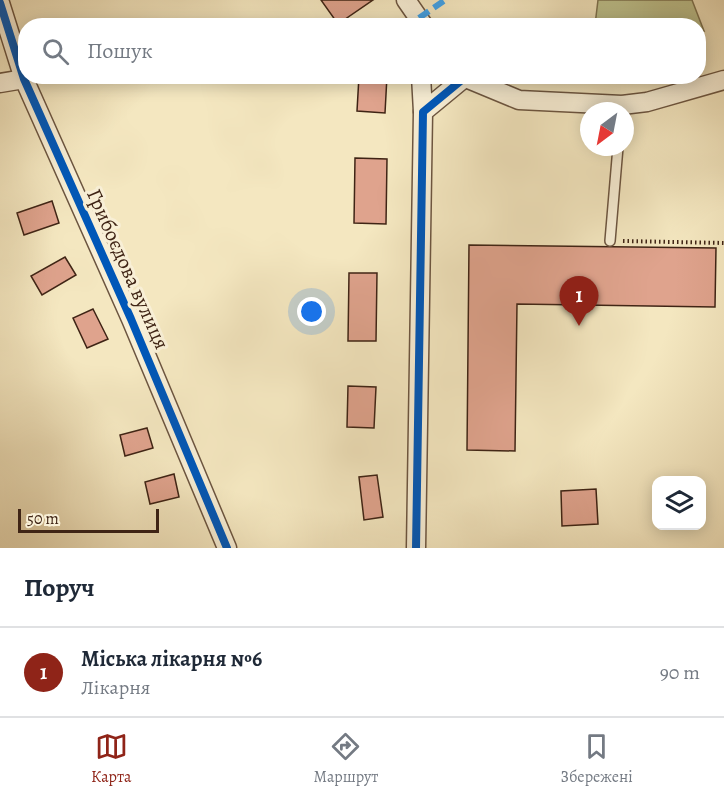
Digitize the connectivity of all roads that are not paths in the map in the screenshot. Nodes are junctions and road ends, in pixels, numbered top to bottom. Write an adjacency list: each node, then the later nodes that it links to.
1 (406, 0): 3 (street)
2 (0, 3): 4 (street, Грибоєдова вулиця)
3 (418, 18)
4 (18, 60)
5 (18, 80): 7 (street)
6 (724, 80): 13 (street)
7 (0, 83)
8 (26, 84): 17 (street, Грибоєдова вулиця)
9 (421, 84): 14 (street)
10 (455, 84): 14 (street)
11 (478, 84): 12 (street)
12 (580, 105)
13 (634, 105)
14 (423, 112): 18 (street)
15 (617, 156): 16 (lane)
16 (610, 240)
17 (226, 548)
18 (416, 548)

